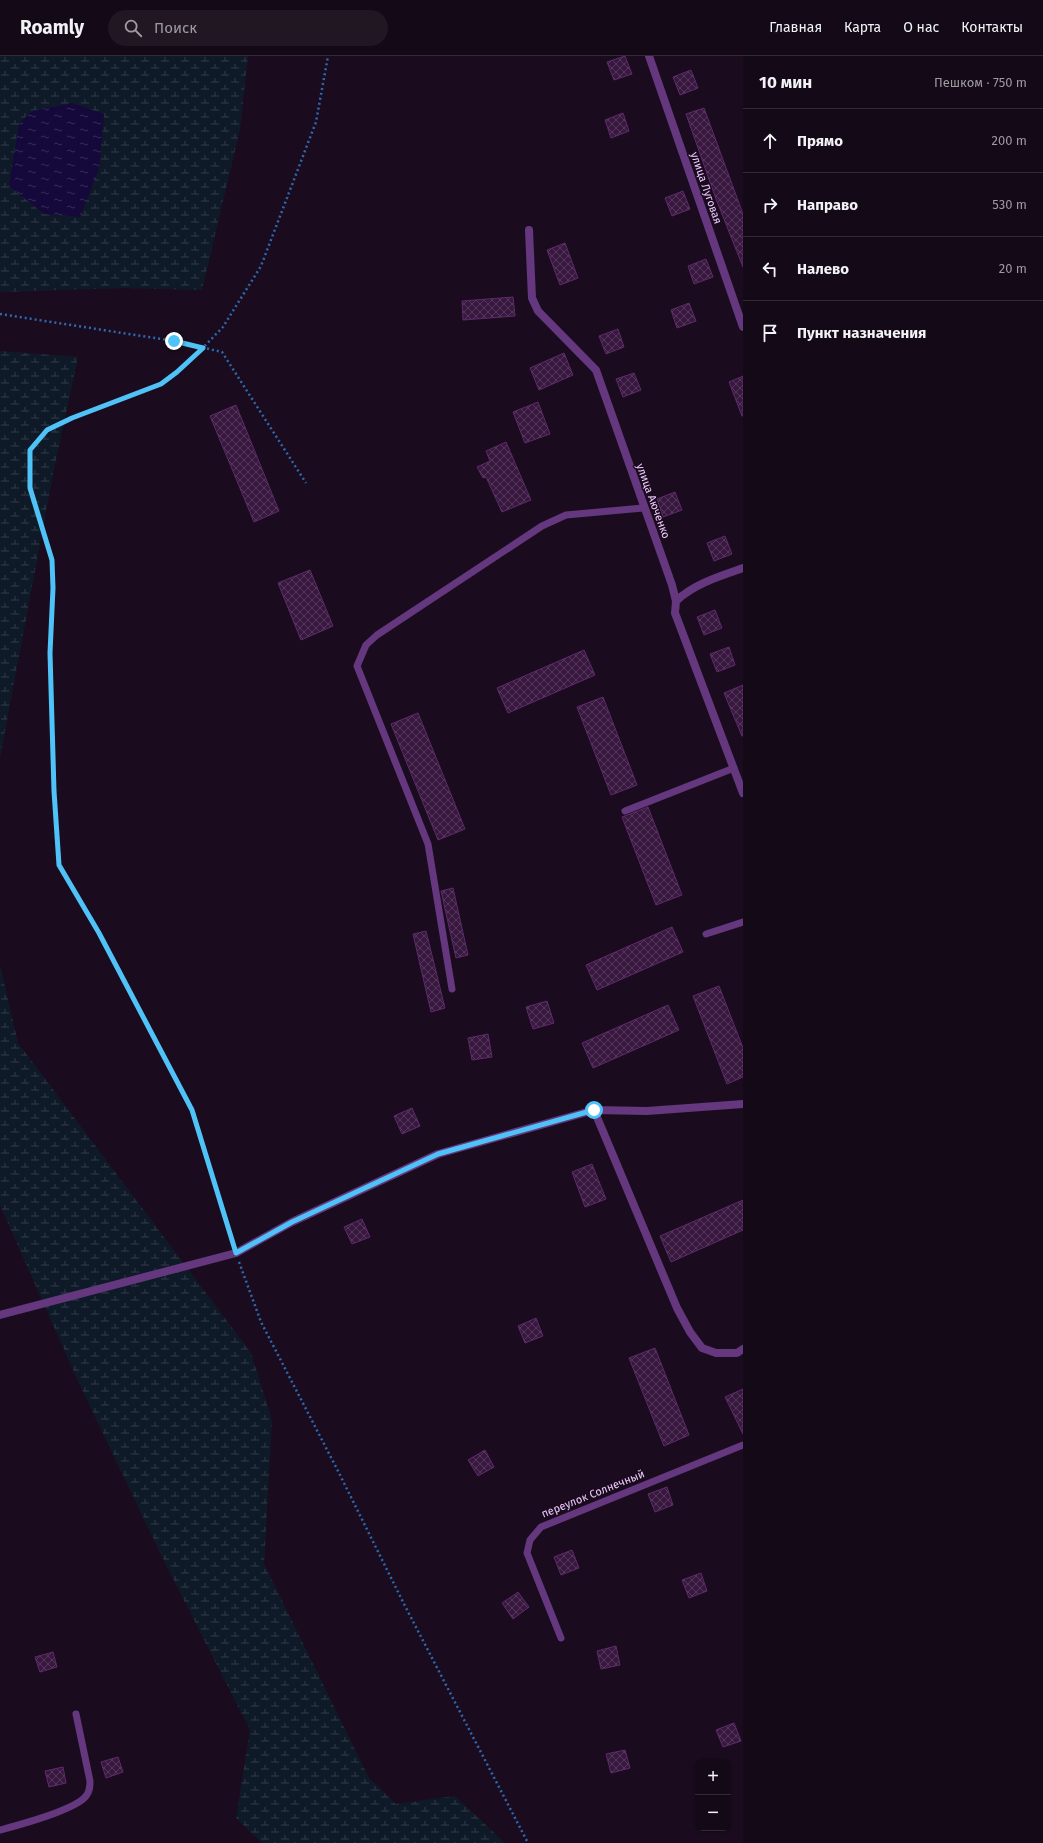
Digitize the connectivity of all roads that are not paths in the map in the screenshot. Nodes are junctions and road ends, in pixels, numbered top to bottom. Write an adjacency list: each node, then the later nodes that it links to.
1 (649, 56): 3 (street, улица Луговая)
2 (529, 230): 4 (street, улица Аюченко)
3 (743, 328)
4 (643, 508): 6 (street, улица Аюченко); 12 (lane)
5 (743, 568): 6 (street)
6 (676, 601): 7 (street, улица Аюченко)
7 (734, 768): 8 (street, улица Аюченко); 9 (lane)
8 (743, 793)
9 (625, 811)
10 (743, 922): 11 (lane)
11 (706, 934)
12 (452, 989)
13 (743, 1104): 14 (street)
14 (594, 1110): 15 (street); 16 (street)
15 (0, 1315)
16 (743, 1349)
17 (743, 1445): 18 (lane, переулок Солнечный)
18 (561, 1638)
19 (76, 1714): 20 (lane)
20 (0, 1830)

